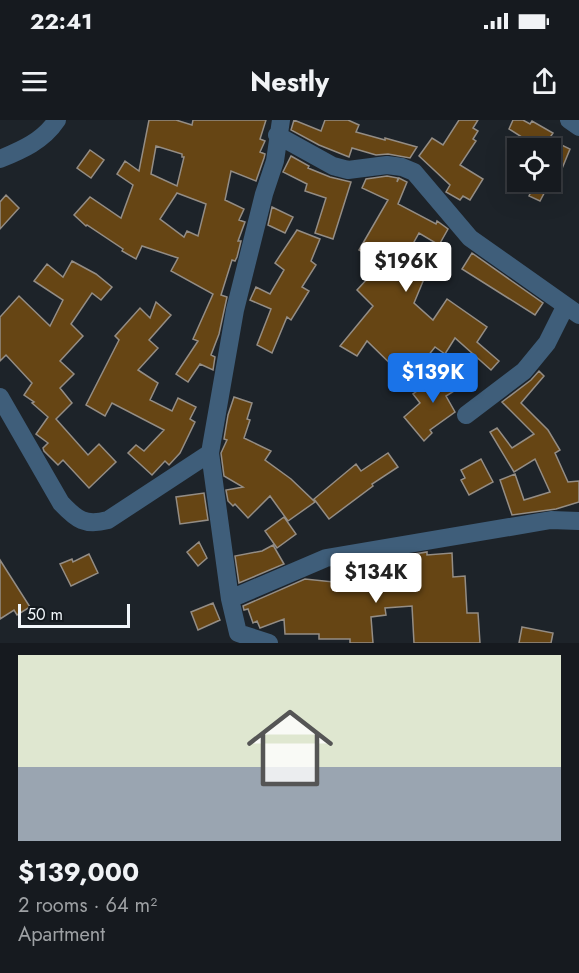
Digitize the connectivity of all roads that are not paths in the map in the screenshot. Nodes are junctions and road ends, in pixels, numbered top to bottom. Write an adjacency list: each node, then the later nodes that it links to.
1 (57, 120): 5 (street)
2 (569, 120): 3 (street)
3 (579, 127)
4 (279, 128): 6 (street); 9 (street)
5 (0, 159)
6 (572, 311): 8 (street)
7 (0, 397): 9 (street)
8 (466, 416)
9 (210, 453): 11 (street)
10 (579, 521): 11 (street)
11 (230, 599): 12 (street)
12 (239, 638): 13 (street)
13 (269, 643)

